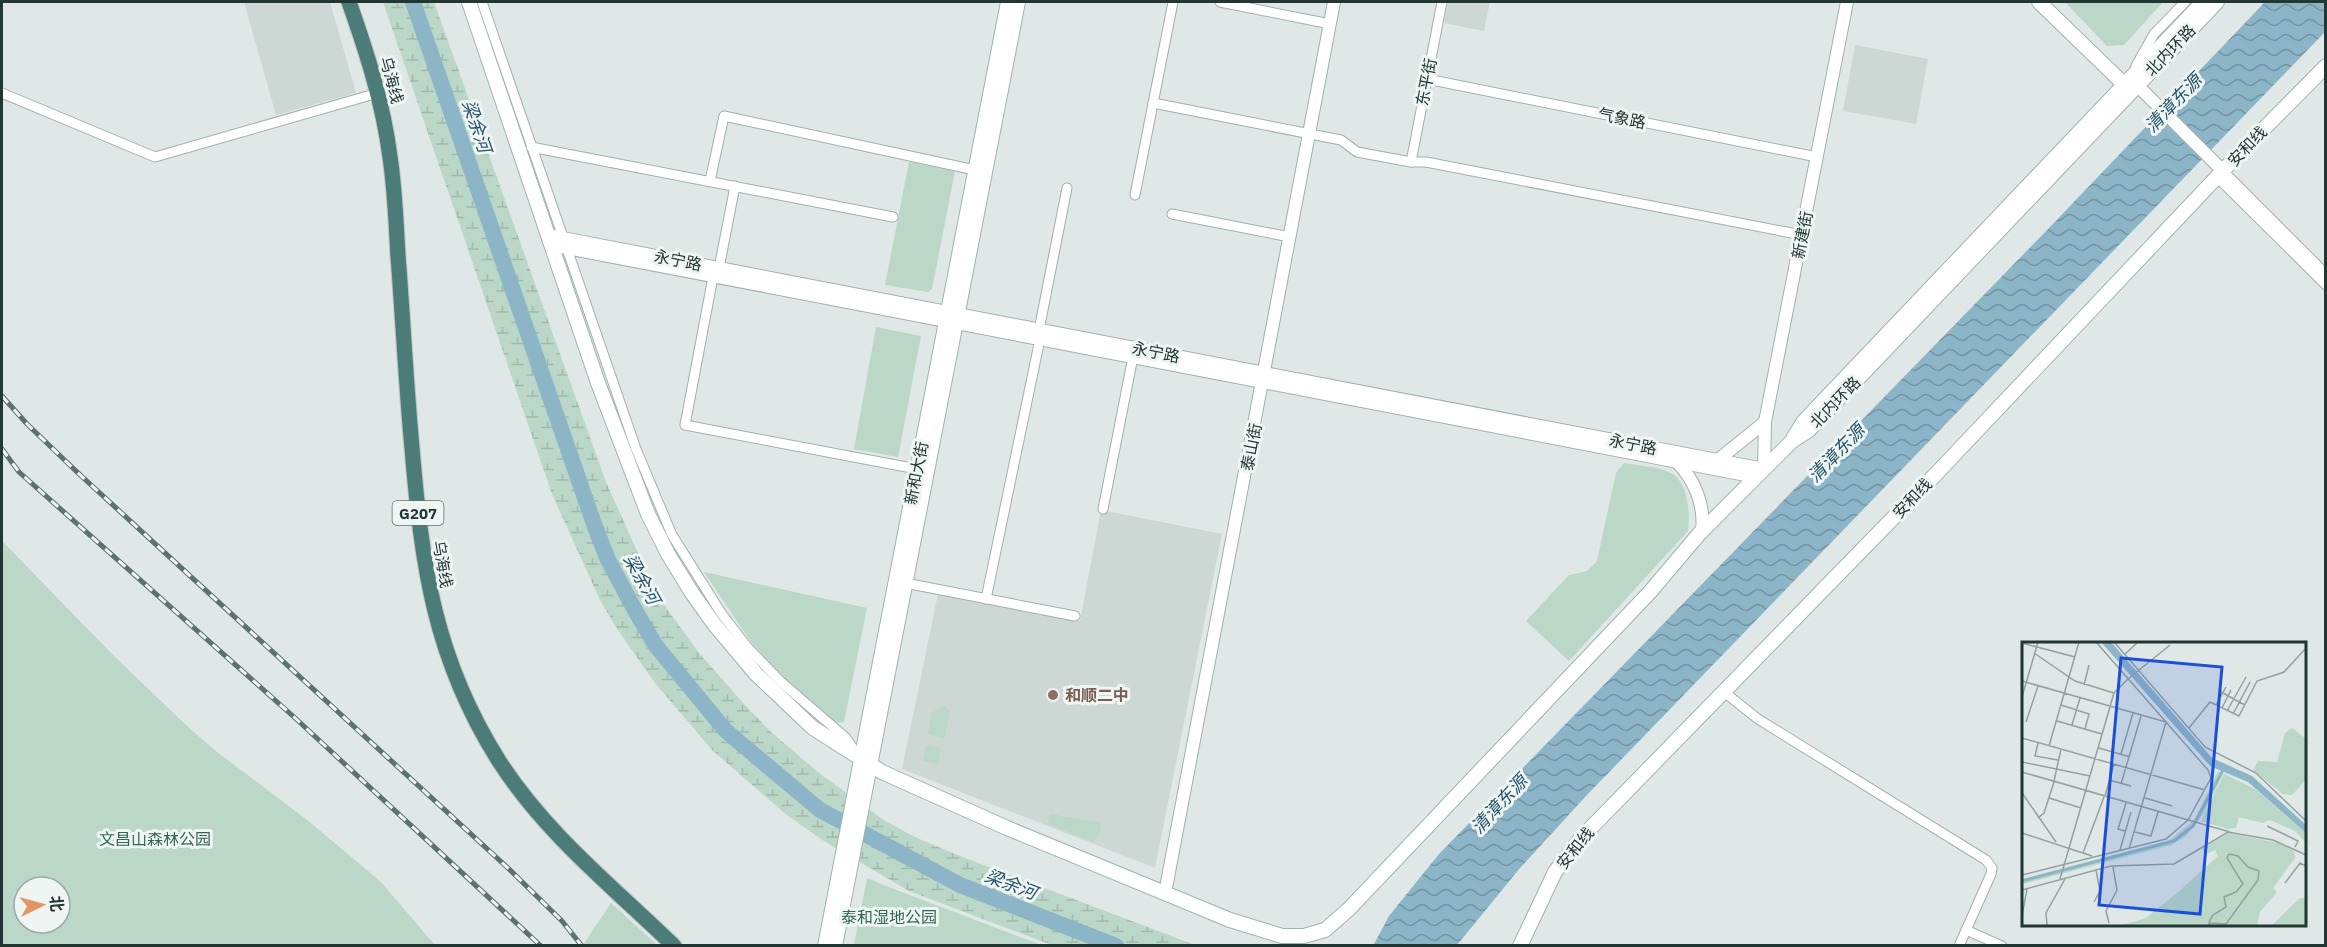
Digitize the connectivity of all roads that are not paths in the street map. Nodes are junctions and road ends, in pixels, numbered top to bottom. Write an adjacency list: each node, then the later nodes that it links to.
1 (349, 2): 21 (highway, 乌海线 / G207)
2 (469, 2): 37 (main road, 北内环路)
3 (482, 2): 24 (street)
4 (1008, 2): 27 (main road, 新和大街)
5 (1018, 2): 41 (main road, 新和大街)
6 (1173, 2): 22 (street)
7 (1220, 2): 16 (street)
8 (1334, 2): 16 (street, 泰山街)
9 (1442, 2): 18 (street, 东平街)
10 (1847, 2): 25 (street, 新建街)
11 (2039, 2): 19 (main road)
12 (2051, 2): 19 (main road)
13 (2185, 2): 19 (street)
14 (2203, 2): 19 (main road, 北内环路)
15 (2217, 2): 19 (main road, 北内环路)
16 (1330, 24): 23 (street, 泰山街)
17 (2325, 66): 28 (main road, 安和线)
18 (1427, 79): 25 (street, 气象路); 26 (street, 东平街)
19 (2130, 85): 28 (street); 49 (main road, 北内环路)
20 (2, 93): 21 (street)
21 (378, 93): 60 (highway, 乌海线 / G207)
22 (1153, 103): 23 (street); 32 (street)
23 (1309, 134): 26 (street); 36 (street, 泰山街)
24 (531, 147): 29 (street); 37 (street)
25 (1817, 157): 35 (street, 新建街)
26 (1411, 162): 35 (street)
27 (975, 170): 29 (street); 41 (main road, 新和大街)
28 (2220, 174): 39 (street); 40 (street); 55 (main road, 安和线)
29 (710, 181): 30 (street)
30 (735, 186): 34 (street); 38 (street)
31 (1067, 188): 42 (street)
32 (1136, 195)
33 (1172, 214): 36 (street)
34 (893, 217)
35 (1802, 235): 45 (street, 新建街)
36 (1290, 237): 44 (street, 泰山街)
37 (556, 242): 38 (street, 永宁路); 56 (main road, 北内环路)
38 (716, 272): 41 (street, 永宁路); 48 (street)
39 (2325, 274)
40 (2325, 285)
41 (952, 318): 42 (street, 永宁路); 48 (main road, 新和大街); 52 (main road, 新和大街)
42 (1039, 334): 43 (street, 永宁路); 44 (street, 永宁路); 53 (street)
43 (1133, 357): 44 (street, 永宁路); 50 (street)
44 (1264, 378): 46 (street, 永宁路); 47 (street, 永宁路); 58 (street, 泰山街)
45 (1765, 422): 46 (street); 49 (street, 新建街)
46 (1718, 460): 49 (street, 永宁路)
47 (1676, 461): 49 (street, 永宁路); 51 (street)
48 (917, 469): 56 (main road, 新和大街)
49 (1760, 473): 51 (main road, 北内环路)
50 (1103, 509)
51 (1702, 532): 58 (main road, 北内环路)
52 (905, 583): 53 (street); 56 (main road, 新和大街)
53 (987, 599): 54 (street)
54 (1075, 616)
55 (1724, 692): 59 (street); 63 (main road, 安和线)
56 (866, 763): 57 (main road, 新和大街); 58 (main road, 北内环路)
57 (846, 861): 61 (main road, 新和大街); 62 (main road, 新和大街)
58 (1165, 893)
59 (1966, 930): 64 (street); 65 (street)
60 (674, 945)
61 (825, 945)
62 (835, 945)
63 (1520, 945)
64 (1959, 945)
65 (2002, 945)

